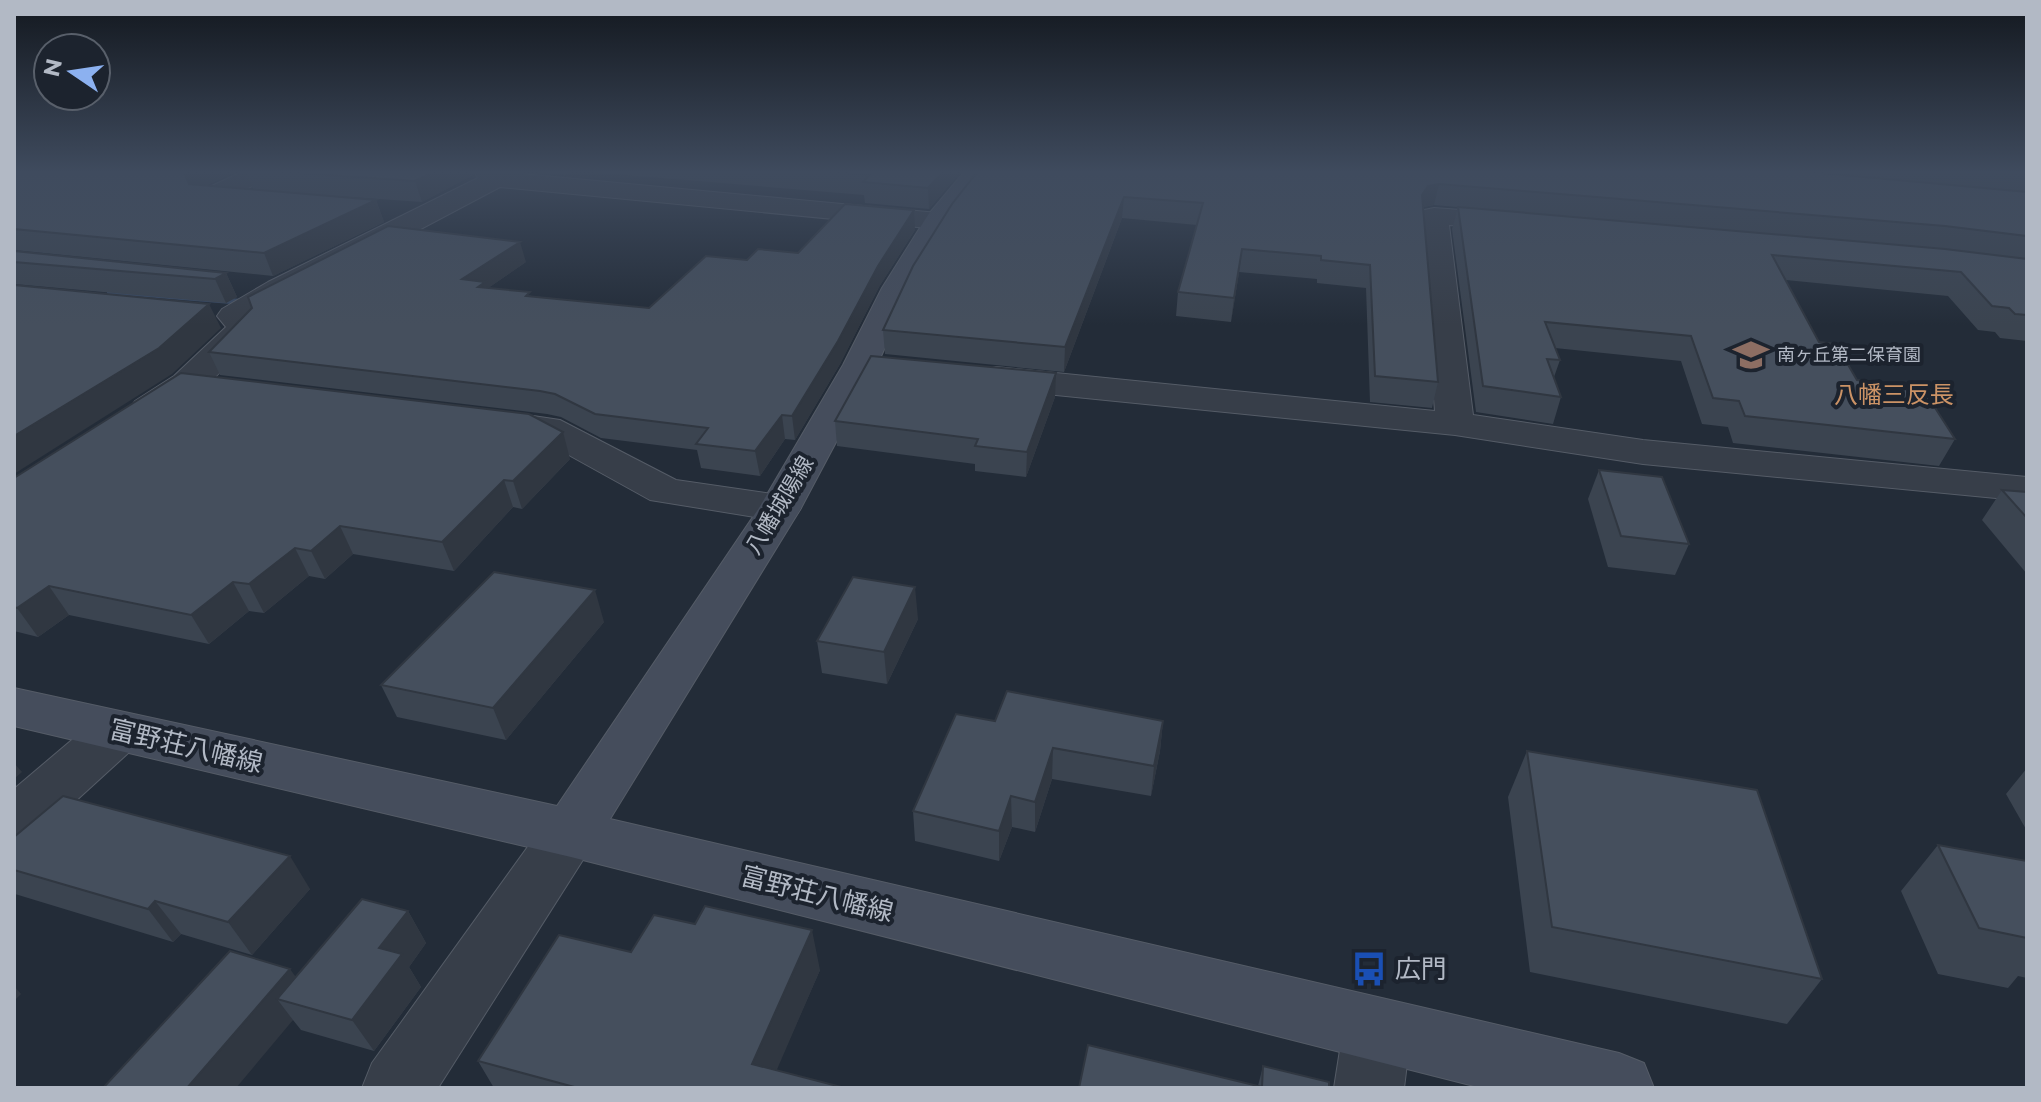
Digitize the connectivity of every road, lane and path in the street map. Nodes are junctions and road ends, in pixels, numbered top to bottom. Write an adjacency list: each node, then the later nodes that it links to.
1 (409, 222): 7 (street)
2 (937, 222): 13 (main road, 八幡城陽線)
3 (1435, 222): 10 (street)
4 (1517, 222): 5 (street)
5 (1537, 224)
6 (969, 375): 10 (street)
7 (187, 384): 8 (street); 11 (street)
8 (234, 390)
9 (469, 418): 13 (street)
10 (1455, 424): 12 (street)
11 (121, 426)
12 (2027, 489)
13 (780, 508): 17 (main road, 八幡城陽線)
14 (14, 707): 15 (main road, 富野荘八幡線)
15 (118, 731): 16 (street); 17 (main road, 富野荘八幡線)
16 (14, 823)
17 (571, 833): 18 (main road, 富野荘八幡線); 19 (street)
18 (1373, 1059): 20 (main road, 富野荘八幡線)
19 (397, 1088)
20 (1619, 1088)

